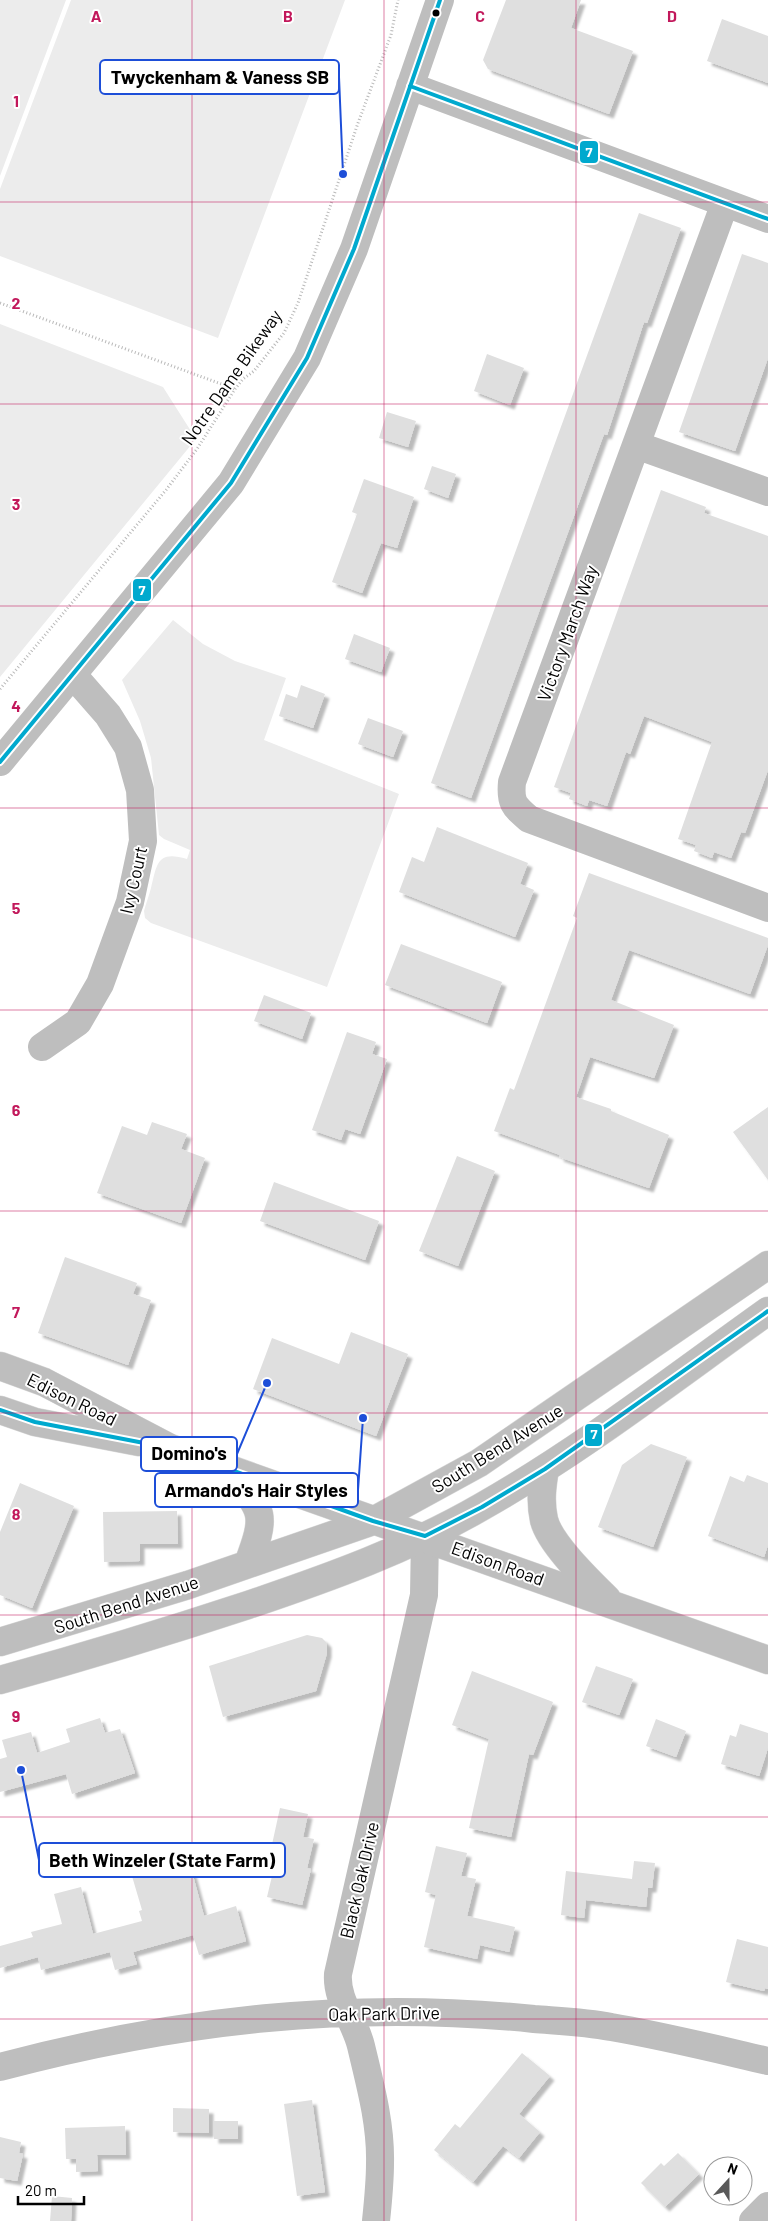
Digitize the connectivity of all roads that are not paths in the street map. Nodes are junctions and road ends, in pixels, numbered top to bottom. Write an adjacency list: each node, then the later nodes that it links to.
1 (440, 0): 2 (street)
2 (410, 86): 3 (street); 7 (street)
3 (725, 203): 4 (street); 5 (street, Victory March Way)
4 (768, 219)
5 (636, 445): 6 (street); 9 (street, Victory March Way)
6 (768, 492)
7 (73, 675): 8 (street); 10 (street, Ivy Court)
8 (0, 762)
9 (768, 908)
10 (42, 1047)
11 (768, 1265): 18 (street, South Bend Avenue)
12 (768, 1312): 17 (street, South Bend Avenue)
13 (0, 1366): 15 (street, Edison Road)
14 (0, 1410): 15 (street, Edison Road)
15 (170, 1448): 16 (street, Edison Road)
16 (226, 1468): 18 (street, Edison Road); 20 (street)
17 (545, 1469): 19 (street, South Bend Avenue); 21 (street)
18 (373, 1521): 19 (street, Edison Road); 20 (street, South Bend Avenue)
19 (424, 1536): 21 (street, Edison Road); 24 (street, South Bend Avenue); 25 (street, Black Oak Drive)
20 (248, 1564): 22 (street, South Bend Avenue)
21 (612, 1604): 23 (street, Edison Road)
22 (0, 1642)
23 (768, 1660)
24 (0, 1680)
25 (347, 2012): 26 (street, Oak Park Drive); 27 (street, Oak Park Drive); 29 (street, Black Oak Drive)
26 (768, 2061)
27 (0, 2067)
28 (768, 2206): 30 (street)
29 (376, 2221)
30 (753, 2221)

